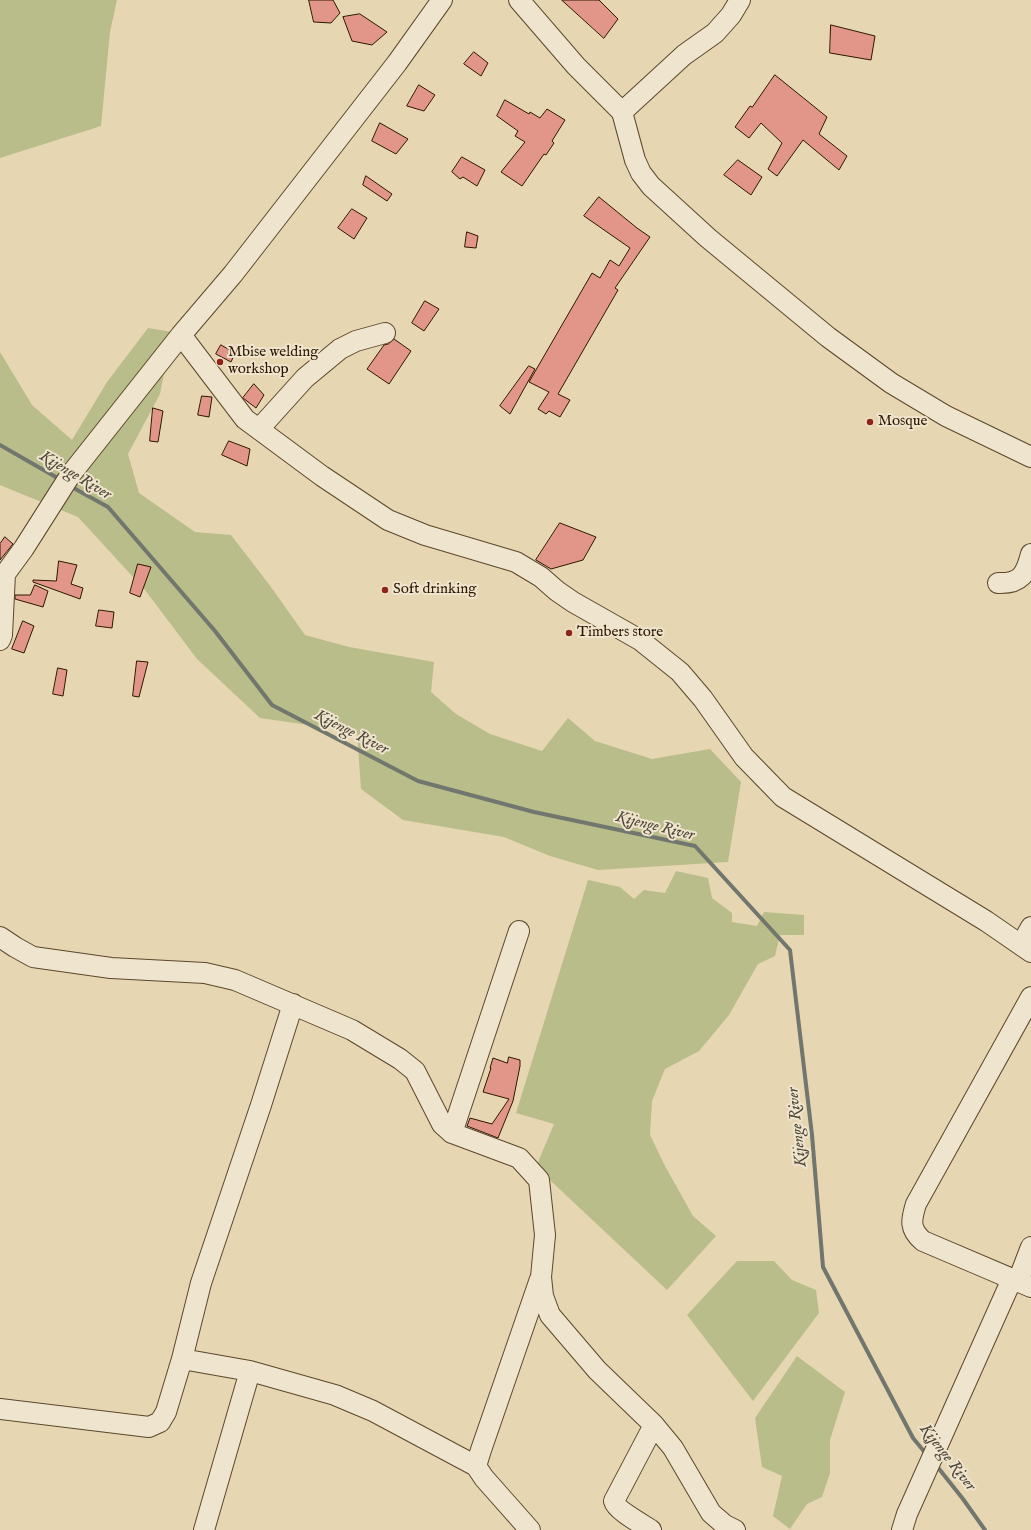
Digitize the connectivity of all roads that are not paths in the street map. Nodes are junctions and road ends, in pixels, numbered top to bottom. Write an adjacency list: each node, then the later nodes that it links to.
1 (442, 0): 6 (street)
2 (519, 0): 4 (street)
3 (740, 0): 4 (street)
4 (622, 112): 8 (street)
5 (385, 333): 7 (street)
6 (181, 335): 7 (street); 10 (street)
7 (259, 429): 16 (street)
8 (1031, 457)
9 (1031, 554): 11 (street)
10 (3, 576): 12 (street)
11 (998, 582)
12 (0, 640)
13 (1031, 927): 16 (street)
14 (518, 931): 19 (street)
15 (0, 937): 18 (street)
16 (1026, 949)
17 (1031, 997): 22 (street)
18 (293, 1004): 19 (street); 23 (street)
19 (452, 1133): 21 (street)
20 (1031, 1247): 22 (street)
21 (541, 1277): 26 (street); 27 (street)
22 (1020, 1282): 32 (street)
23 (182, 1359): 24 (street); 25 (street)
24 (250, 1370): 27 (street); 28 (street)
25 (0, 1408)
26 (654, 1425): 30 (street); 31 (street)
27 (476, 1466): 29 (street)
28 (204, 1530)
29 (530, 1530)
30 (651, 1530)
31 (735, 1530)
32 (902, 1530)

